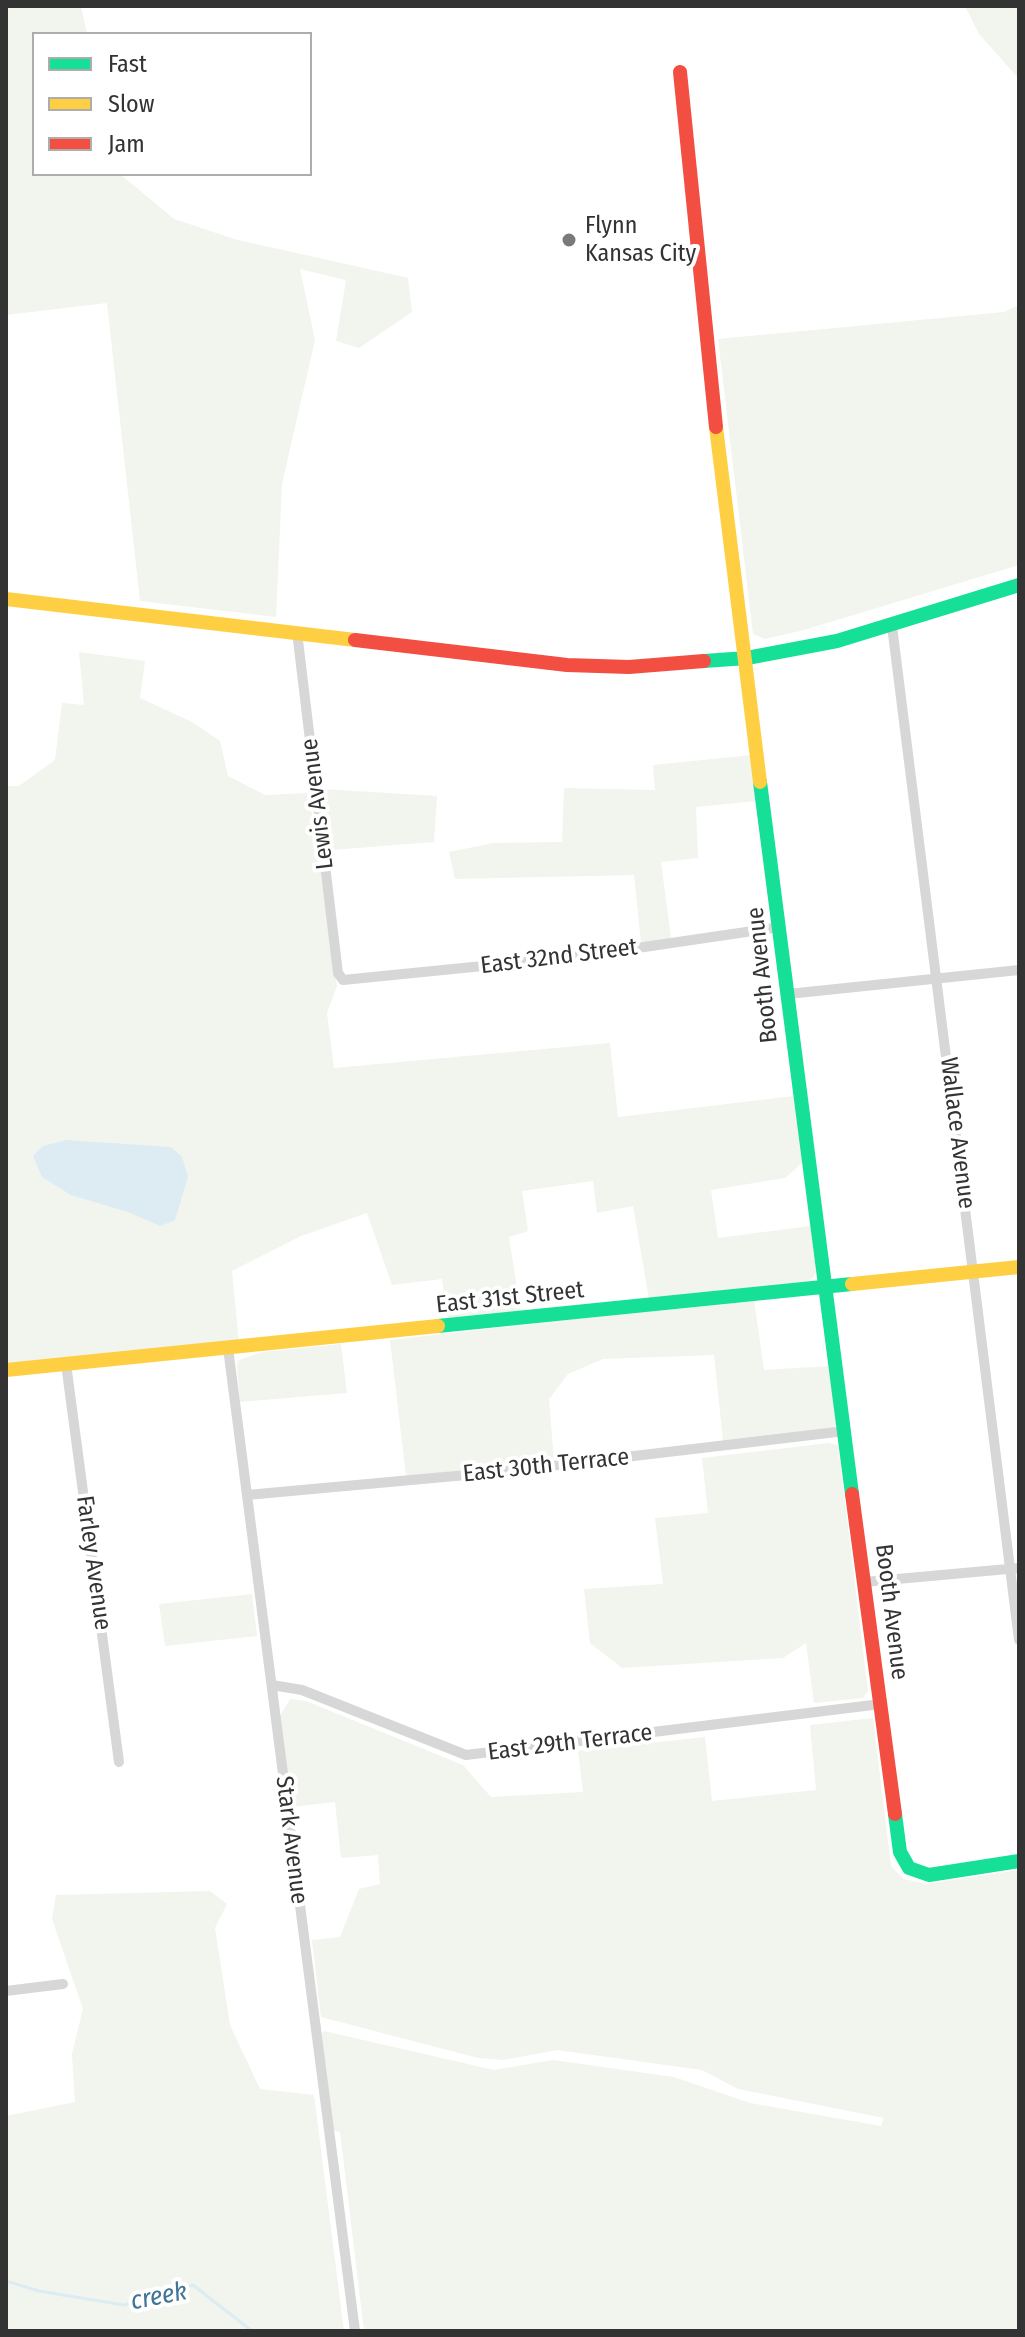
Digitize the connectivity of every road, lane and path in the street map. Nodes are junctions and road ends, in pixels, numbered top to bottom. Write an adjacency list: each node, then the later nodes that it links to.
1 (680, 72): 6 (street, Booth Avenue)
2 (1019, 585): 4 (street)
3 (6, 599): 5 (street)
4 (892, 626): 6 (street); 10 (street, Wallace Avenue)
5 (297, 632): 6 (street); 9 (street, Lewis Avenue)
6 (747, 658): 7 (street, Booth Avenue)
7 (780, 927): 9 (street, East 32nd Street); 11 (street, Booth Avenue)
8 (1019, 970): 10 (street)
9 (340, 975)
10 (937, 979): 11 (street); 13 (street, Wallace Avenue)
11 (788, 994): 14 (street, Booth Avenue)
12 (1019, 1267): 13 (street, East 31st Street)
13 (974, 1272): 14 (street, East 31st Street); 20 (street, Wallace Avenue)
14 (825, 1286): 15 (street, East 31st Street); 18 (street, Booth Avenue)
15 (228, 1348): 16 (street, East 31st Street); 19 (street, Stark Avenue)
16 (66, 1364): 17 (street, East 31st Street); 25 (street, Farley Avenue)
17 (6, 1370)
18 (845, 1431): 19 (street, East 30th Terrace); 21 (street, Booth Avenue)
19 (247, 1495): 23 (street, Stark Avenue)
20 (1014, 1568): 21 (street); 22 (street, Wallace Avenue)
21 (864, 1582): 24 (street, Booth Avenue)
22 (1019, 1640)
23 (272, 1685): 24 (street, East 29th Terrace); 29 (street, Stark Avenue)
24 (881, 1704): 26 (street, Booth Avenue)
25 (119, 1762)
26 (1019, 1861)
27 (63, 1984): 28 (street)
28 (6, 1991)
29 (355, 2331)

